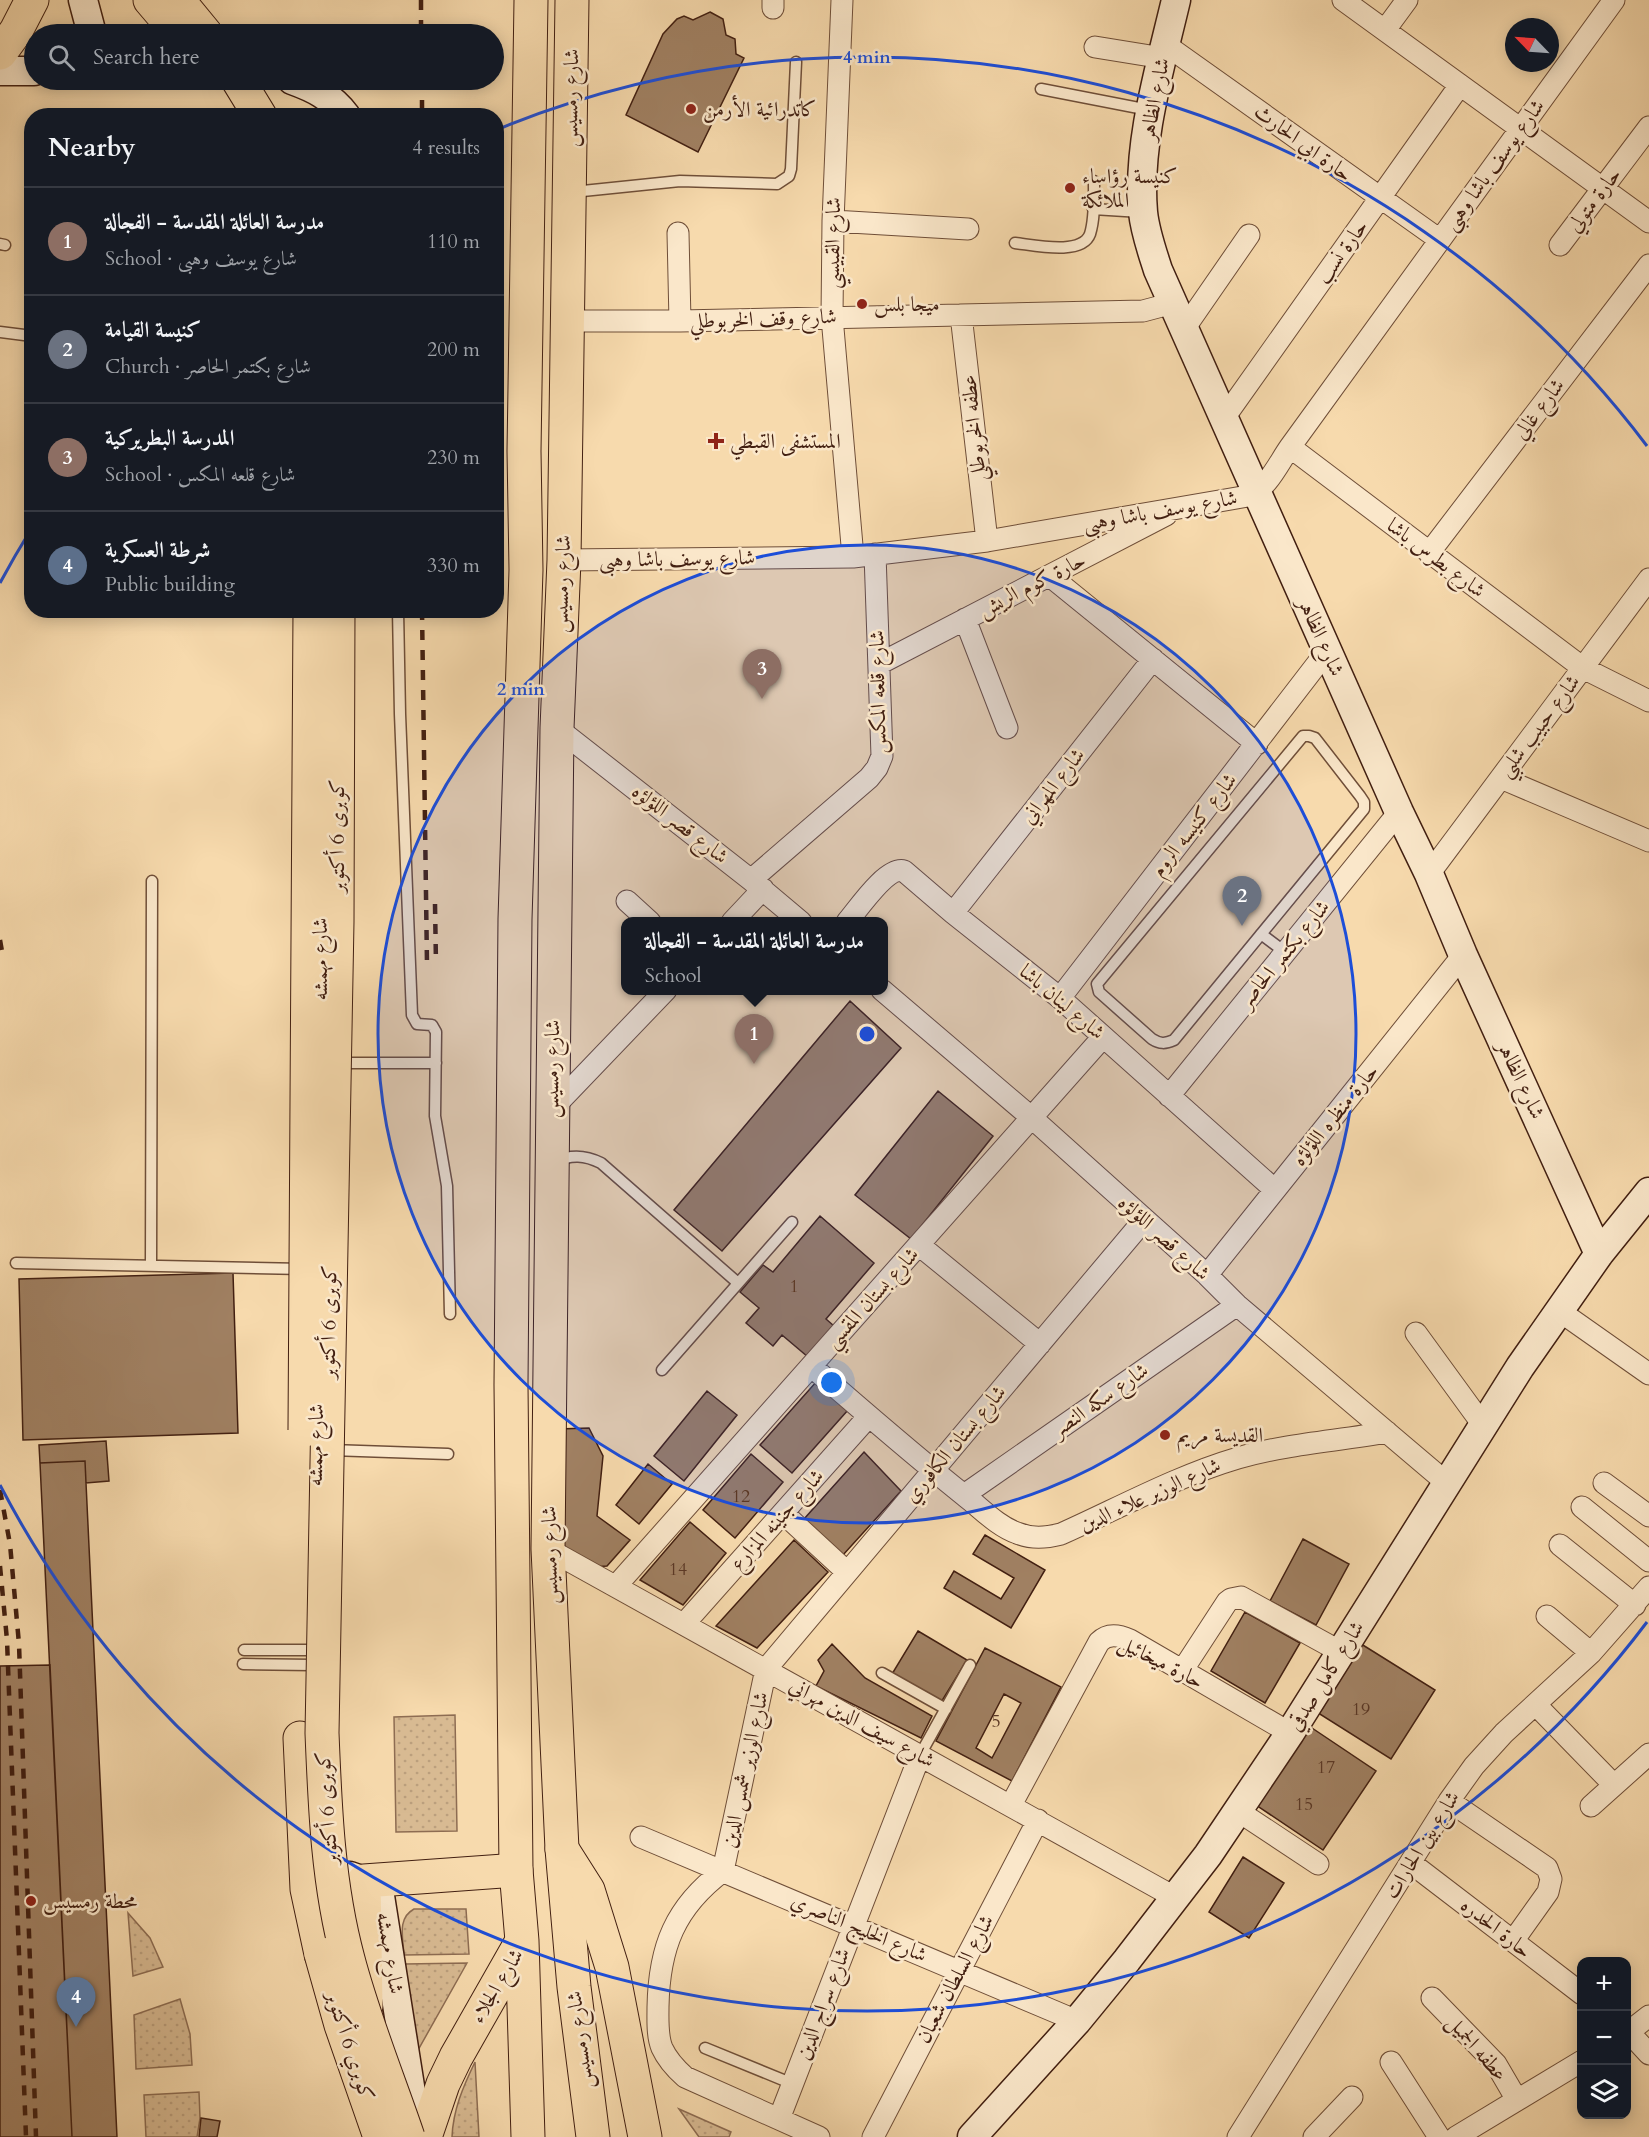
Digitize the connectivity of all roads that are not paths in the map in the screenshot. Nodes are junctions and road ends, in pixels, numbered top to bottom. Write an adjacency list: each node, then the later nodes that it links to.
1 (32, 0): 20 (main road)
2 (83, 0): 13 (main road)
3 (150, 0): 14 (main road)
4 (178, 0): 15 (main road)
5 (188, 0): 16 (main road)
6 (531, 0): 175 (main road, شارع رمسيس)
7 (572, 0): 39 (main road, شارع رمسيس)
8 (842, 0): 43 (street, شارع القبيسي)
9 (1176, 0): 19 (main road, شارع الظاهر)
10 (1343, 0): 17 (street)
11 (1407, 0): 17 (street)
12 (1614, 0): 36 (street, شارع يوسف باشا وهبى)
13 (89, 24)
14 (170, 24)
15 (198, 24)
16 (207, 24)
17 (1385, 30): 24 (street)
18 (1095, 47): 19 (street)
19 (1164, 52): 34 (main road, شارع الظاهر); 40 (street, حارة ابي الحارث)
20 (0, 53)
21 (796, 62): 39 (lane)
22 (0, 71): 23 (main road)
23 (24, 71)
24 (1460, 85): 36 (street); 40 (street, حارة نسب)
25 (1041, 89): 34 (lane)
26 (218, 90): 30 (main road)
27 (244, 90): 31 (main road)
28 (251, 90): 32 (main road)
29 (316, 90): 33 (main road)
30 (229, 108)
31 (255, 108)
32 (261, 108)
33 (340, 108)
34 (1152, 110): 42 (main road, شارع الظاهر)
35 (1649, 127): 38 (street, حارة متولي)
36 (1521, 129): 38 (street); 48 (street, شارع يوسف باشا وهبى)
37 (1094, 182): 41 (lane)
38 (1602, 188): 44 (street); 50 (street, حارة متولي)
39 (569, 192): 55 (main road, شارع رمسيس)
40 (1380, 198): 48 (street, حارة ابي الحارث); 60 (street, حارة نسب)
41 (1093, 209): 42 (lane); 49 (lane)
42 (1143, 213): 52 (main road, شارع الظاهر)
43 (833, 221): 45 (street); 54 (street, شارع القبيسي)
44 (1649, 222)
45 (968, 229)
46 (678, 233): 56 (street)
47 (1249, 235): 57 (street)
48 (1440, 240): 61 (street, شارع يوسف باشا وهبى)
49 (1015, 243)
50 (1560, 245)
51 (1649, 265): 65 (street, شارع غالي)
52 (1173, 303): 53 (street, شارع وقف الخربوطلي); 57 (main road, شارع الظاهر)
53 (961, 315): 54 (street, شارع وقف الخربوطلي); 64 (street, عطفه الخربوطلي)
54 (832, 317): 56 (street, شارع وقف الخربوطلي); 67 (street, شارع القبيسي)
55 (567, 321): 56 (street, شارع وقف الخربوطلي); 68 (main road, شارع رمسيس)
56 (680, 321)
57 (1184, 329): 60 (main road, شارع الظاهر)
58 (0, 332): 59 (lane)
59 (24, 335)
60 (1224, 418): 62 (main road, شارع الظاهر)
61 (1290, 447): 62 (street, شارع يوسف باشا وهبى); 65 (street, شارع بطرس باشا)
62 (1257, 492): 63 (street, شارع يوسف باشا وهبى); 77 (main road, شارع الظاهر)
63 (1185, 506): 64 (street, شارع يوسف باشا وهبى); 69 (street, حارة كوم الريش)
64 (987, 542): 66 (street, شارع يوسف باشا وهبى)
65 (1429, 553): 80 (street, شارع بطرس باشا)
66 (875, 554): 67 (street, شارع يوسف باشا وهبى); 79 (street, شارع قلعه المكس)
67 (853, 556): 68 (street, شارع يوسف باشا وهبى)
68 (564, 560): 82 (main road, شارع رمسيس)
69 (1050, 576): 76 (street, حارة كوم الريش); 78 (street)
70 (1649, 579): 80 (street, شارع حبيب شلبي)
71 (310, 618): 182 (main road, كوبرى 6 أكتوبر, bridge)
72 (322, 618): 87 (main road, شارع مهمشه)
73 (329, 618): 87 (main road)
74 (338, 618): 188 (main road, كوبرى 6 أكتوبر, bridge)
75 (398, 618): 106 (lane)
76 (965, 620): 79 (street, حارة كوم الريش); 83 (street)
77 (1327, 651): 84 (street, شارع كنيسه الروم); 86 (main road, شارع الظاهر)
78 (1153, 659): 84 (street); 93 (street, شارع المهراني)
79 (879, 664): 91 (street, شارع قلعه المكس)
80 (1583, 668): 81 (street, شارع بطرس باشا); 85 (street, شارع حبيب شلبي)
81 (1649, 701)
82 (557, 728): 91 (street, شارع قصر اللؤلؤه); 108 (main road, شارع رمسيس)
83 (1007, 728)
84 (1257, 744): 103 (street, شارع كنيسه الروم)
85 (1501, 778): 88 (street); 89 (street, شارع حبيب شلبي)
86 (1399, 812): 89 (main road, شارع الظاهر); 99 (street, شارع بكتمر الحاصر)
87 (321, 823): 105 (main road, شارع مهمشه)
88 (1649, 841)
89 (1429, 874): 100 (main road, شارع الظاهر)
90 (152, 881): 118 (lane)
91 (757, 884): 95 (street, شارع قلعه المكس); 96 (street, شارع قصر اللؤلؤه)
92 (627, 901): 94 (street)
93 (953, 913): 97 (street, شارع لينان باشا); 103 (street, شارع لينان باشا)
94 (645, 917)
95 (735, 917)
96 (796, 917)
97 (850, 917)
98 (1261, 934): 98 (lane); 99 (lane)
99 (1285, 952): 107 (street, شارع بكتمر الحاصر)
100 (1463, 955): 111 (street, حارة منظره اللؤلؤه); 116 (main road, شارع الظاهر)
101 (661, 995): 108 (street)
102 (888, 995): 109 (street, شارع قصر اللؤلؤه)
103 (1060, 998): 104 (street, شارع لينان باشا)
104 (1103, 1037): 107 (street, شارع لينان باشا); 109 (street, شارع بستان المقسي)
105 (320, 1063): 106 (lane); 119 (main road, شارع مهمشه)
106 (436, 1063): 124 (lane)
107 (1169, 1096): 111 (street, شارع لينان باشا)
108 (551, 1110): 110 (main road, شارع رمسيس)
109 (1032, 1118): 113 (street, شارع قصر اللؤلؤه); 115 (street, شارع بستان المقسي)
110 (551, 1164): 121 (lane); 143 (main road, شارع رمسيس)
111 (1275, 1190): 120 (street, حارة منظره اللؤلؤه)
112 (1649, 1192): 116 (main road, شارع كامل صدقي)
113 (1144, 1221): 120 (street, شارع قصر اللؤلؤه); 126 (street, شارع بستان الكافوري)
114 (792, 1222): 121 (lane)
115 (919, 1245): 126 (street); 127 (street, شارع بستان المقسي)
116 (1599, 1254): 123 (main road, شارع كامل صدقي)
117 (16, 1263): 118 (lane)
118 (151, 1266): 119 (lane)
119 (317, 1269): 133 (main road, شارع مهمشه)
120 (1207, 1275): 122 (street, شارع قصر اللؤلؤه)
121 (738, 1283): 128 (lane)
122 (1237, 1305): 132 (street, شارع قصر اللؤلؤه); 138 (street, شارع سكه النصر)
123 (1558, 1310): 129 (street); 131 (main road, شارع كامل صدقي)
124 (450, 1314)
125 (1416, 1333): 131 (street)
126 (1040, 1344): 135 (street, شارع بستان الكافوري)
127 (811, 1366): 130 (street, شارع الوزير علاء الدين); 146 (street, شارع بستان المقسي)
128 (662, 1370)
129 (1649, 1374)
130 (869, 1416): 135 (street, شارع الوزير علاء الدين); 140 (street, شارع جنينه المزارع)
131 (1483, 1425): 137 (main road, شارع كامل صدقي)
132 (1387, 1432): 137 (street, شارع قصر اللؤلؤه); 138 (street, شارع الوزير علاء الدين)
133 (316, 1450): 134 (lane); 154 (main road, شارع مهمشه)
134 (448, 1454)
135 (932, 1470): 138 (street, شارع الوزير علاء الدين); 145 (street, شارع بستان الكافوري)
136 (1604, 1483): 141 (street)
137 (1448, 1484): 152 (main road, شارع كامل صدقي)
138 (964, 1495)
139 (1582, 1507): 144 (street)
140 (783, 1514): 145 (street); 150 (street, شارع جنينه المزارع)
141 (1649, 1516)
142 (1560, 1545): 148 (street)
143 (548, 1549): 146 (street, شارع سيف الدين مهراني); 172 (main road, شارع رمسيس)
144 (1649, 1561)
145 (847, 1572): 157 (street, شارع بستان الكافوري)
146 (616, 1586): 150 (street, شارع سيف الدين مهراني)
147 (1649, 1587): 148 (street, شارع بين الحارات)
148 (1635, 1605): 153 (street, شارع بين الحارات)
149 (1547, 1616): 153 (street)
150 (684, 1624): 157 (street, شارع سيف الدين مهراني)
151 (244, 1650): 154 (lane)
152 (1341, 1652): 158 (street); 162 (main road, شارع كامل صدقي)
153 (1591, 1653): 160 (street, شارع بين الحارات)
154 (312, 1658): 155 (lane); 177 (main road, شارع مهمشه)
155 (243, 1664)
156 (970, 1665): 161 (lane)
157 (766, 1669): 164 (street, شارع سيف الدين مهراني); 176 (street, شارع الوزير شمس الدين)
158 (1182, 1671): 162 (street, حارة ميخائيل); 167 (street, حارة ميخائيل)
159 (882, 1673): 161 (lane)
160 (1536, 1705): 165 (street); 166 (street, شارع بين الحارات)
161 (945, 1709): 164 (lane)
162 (1290, 1733): 169 (main road, شارع كامل صدقي)
163 (1649, 1754): 165 (street)
164 (920, 1755): 167 (street, شارع سيف الدين مهراني); 179 (street, شارع سراج الدين)
165 (1614, 1785): 168 (street)
166 (1449, 1801): 173 (street, شارع بين الحارات); 181 (street)
167 (1011, 1805): 170 (street, شارع سيف الدين مهراني)
168 (1591, 1806)
169 (1238, 1811): 174 (street); 178 (main road, شارع كامل صدقي)
170 (1038, 1820): 178 (street, شارع سيف الدين مهراني); 183 (street, شارع السلطان شعبان)
171 (641, 1837): 176 (street, شارع الخليج الناصري)
172 (562, 1849): 205 (main road, شارع رمسيس); 206 (main road)
173 (1411, 1863): 181 (street, حارة الحدره); 210 (street, شارع بين الحارات)
174 (1318, 1864)
175 (516, 1870): 177 (main road); 180 (main road, شارع رمسيس)
176 (723, 1871): 179 (street, شارع الخليج الناصري); 198 (street)
177 (364, 1881): 199 (main road); 202 (main road, شارع مهمشه)
178 (1176, 1898): 187 (main road, شارع كامل صدقي)
179 (853, 1926): 183 (street, شارع الخليج الناصري); 195 (street, شارع سراج الدين)
180 (522, 1941): 203 (main road, شارع الجلاء); 204 (main road, شارع الجلاء)
181 (1513, 1941): 184 (street, حارة الحدره)
182 (321, 1954): 200 (main road, كوبري 6 أكتوبر, bridge)
183 (959, 1970): 187 (street, شارع الخليج الناصري); 208 (street, شارع السلطان شعبان)
184 (1577, 1991)
185 (1432, 1998): 197 (street, عطفه الجميل)
186 (1649, 2016): 189 (street)
187 (1077, 2021): 209 (main road, شارع كامل صدقي)
188 (370, 2028): 201 (main road, كوبري 6 أكتوبر, bridge)
189 (1631, 2029)
190 (1631, 2034): 192 (street)
191 (705, 2048): 195 (lane)
192 (1649, 2054)
193 (1391, 2062): 212 (street)
194 (1577, 2063): 197 (street)
195 (793, 2084): 198 (street, شارع سراج الدين)
196 (1352, 2097): 211 (street)
197 (1518, 2100): 213 (street)
198 (779, 2119): 207 (street)
199 (368, 2137)
200 (380, 2137)
201 (408, 2137)
202 (418, 2137)
203 (425, 2137)
204 (528, 2137)
205 (593, 2137)
206 (645, 2137)
207 (819, 2137)
208 (873, 2137)
209 (972, 2137)
210 (1238, 2137)
211 (1314, 2137)
212 (1439, 2137)
213 (1456, 2137)

